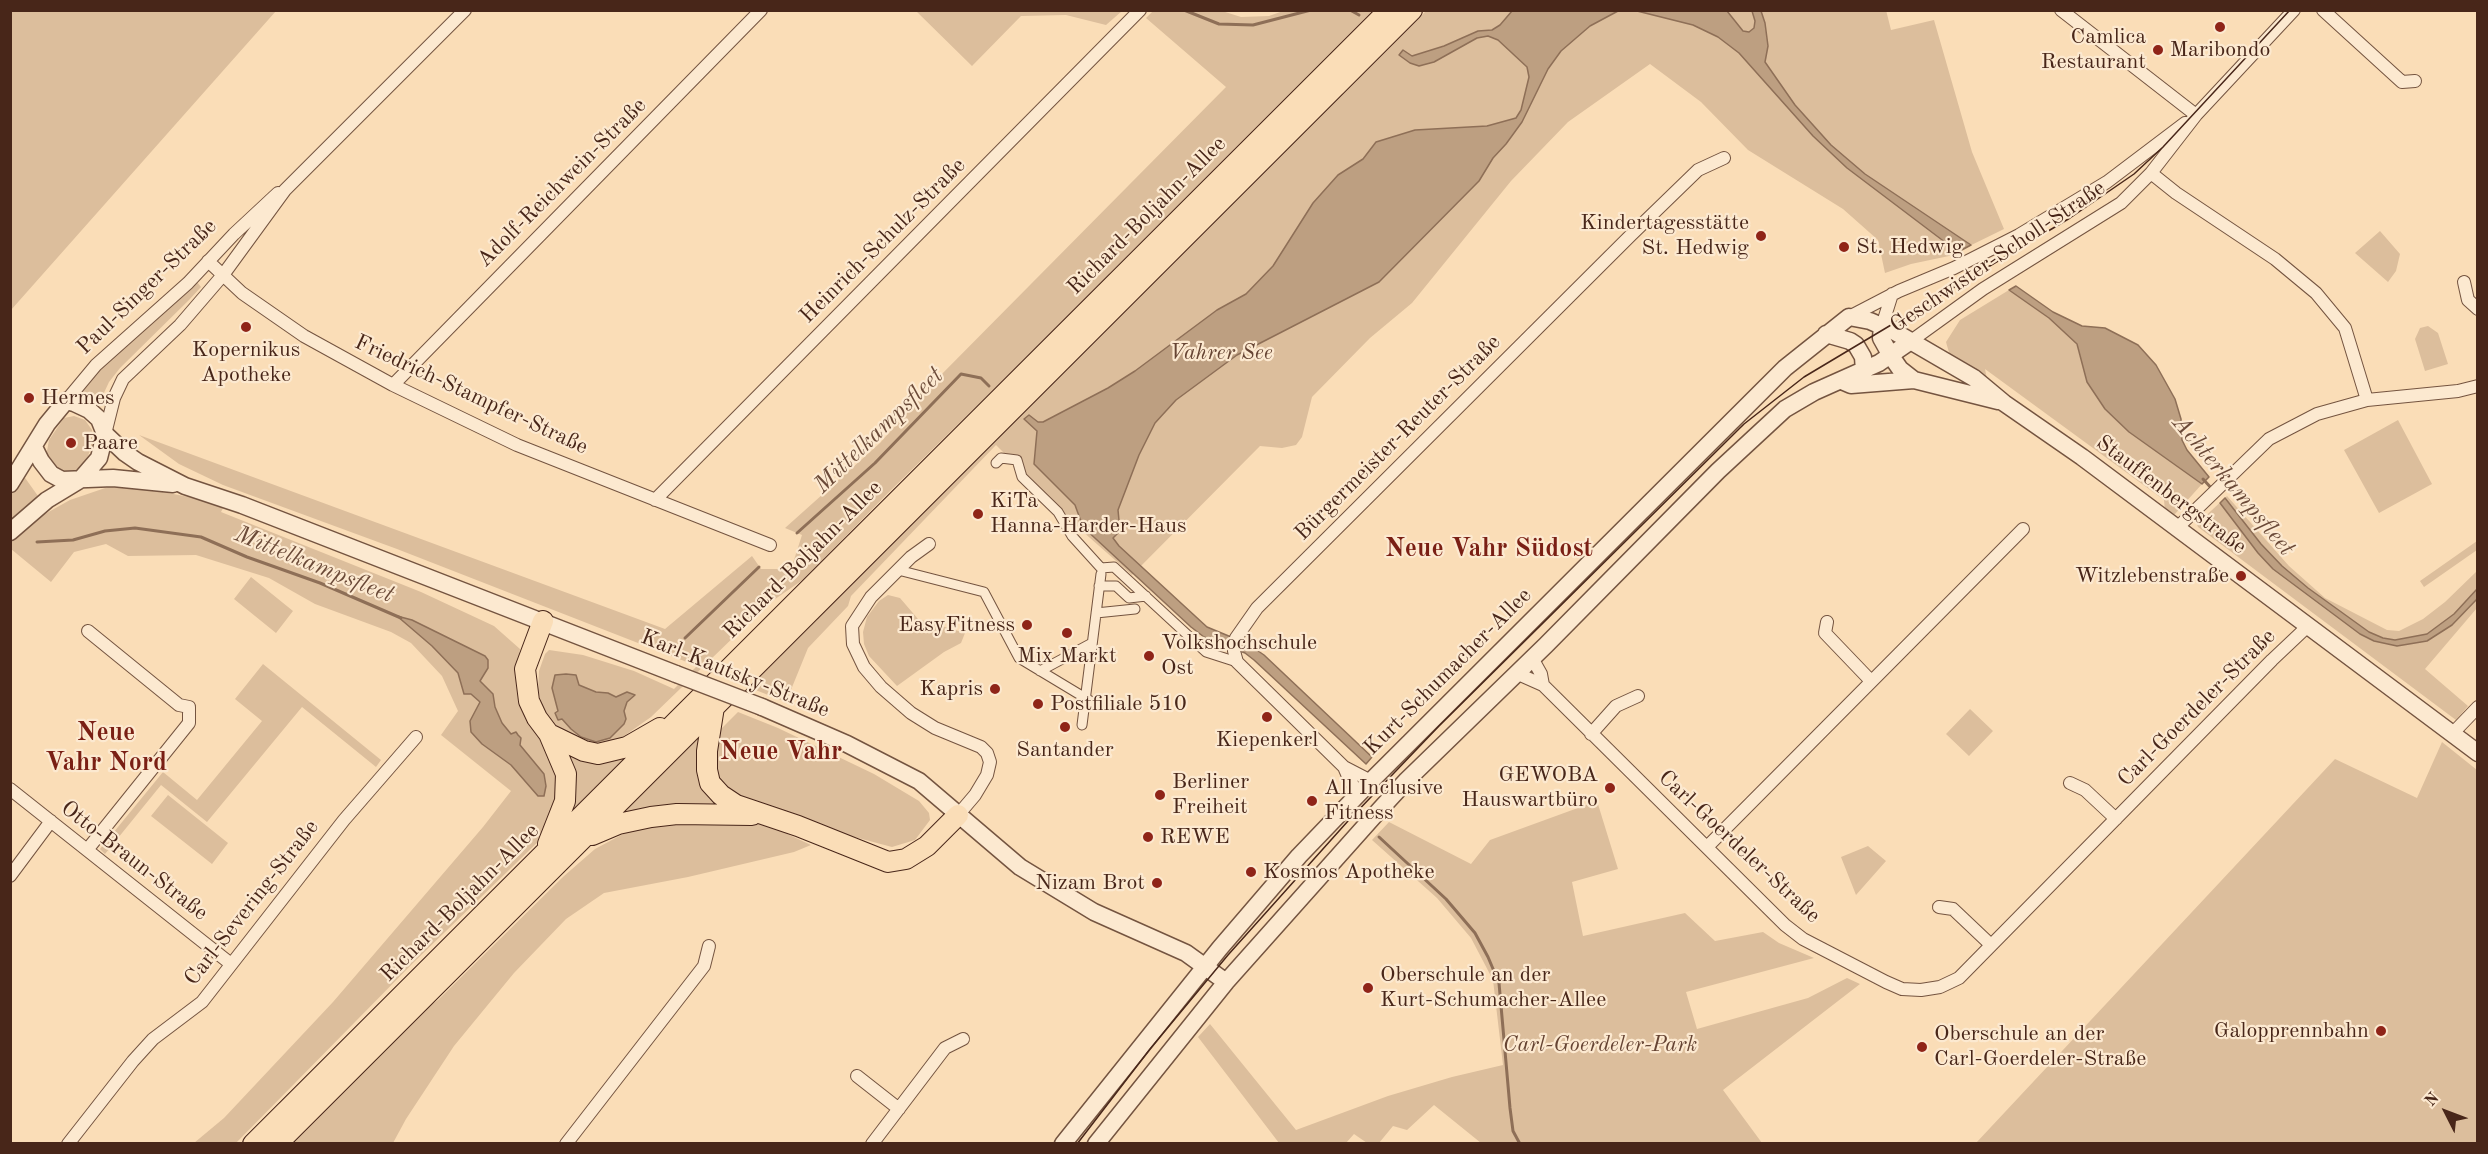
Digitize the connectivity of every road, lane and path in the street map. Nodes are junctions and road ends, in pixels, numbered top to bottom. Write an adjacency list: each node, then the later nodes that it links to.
1 (465, 10): 13 (street, Paul-Singer-Straße)
2 (761, 10): 27 (street, Adolf-Reichwein-Straße)
3 (1140, 10): 38 (street, Heinrich-Schulz-Straße)
4 (1389, 10): 66 (main road, Richard-Boljahn-Allee)
5 (1412, 10): 65 (main road, Richard-Boljahn-Allee)
6 (2061, 10): 10 (street)
7 (2294, 10): 10 (street, Geschwister-Scholl-Straße)
8 (2323, 10): 9 (street)
9 (2415, 81)
10 (2196, 115): 12 (street, Geschwister-Scholl-Straße); 17 (street, Geschwister-Scholl-Straße)
11 (1724, 158): 55 (street, Bürgermeister-Reuter-Straße)
12 (2151, 173): 22 (street, Geschwister-Scholl-Straße); 29 (street)
13 (285, 190): 14 (street, Paul-Singer-Straße); 15 (street, Paul-Singer-Straße)
14 (208, 261): 15 (street, Friedrich-Stampfer-Straße); 30 (street, Paul-Singer-Straße)
15 (223, 275): 27 (street, Friedrich-Stampfer-Straße); 32 (street, Paul-Singer-Straße)
16 (2464, 282): 18 (street)
17 (1892, 294): 19 (street, Geschwister-Scholl-Straße); 20 (street)
18 (2478, 309)
19 (1849, 317): 20 (street, Stauffenbergstraße); 21 (street, Kurt-Schumacher-Allee)
20 (1881, 326): 22 (street, Stauffenbergstraße); 23 (street)
21 (1826, 334): 24 (street); 74 (street, Kurt-Schumacher-Allee)
22 (1911, 341): 23 (street, Geschwister-Scholl-Straße); 31 (street, Stauffenbergstraße)
23 (1891, 356): 24 (street, Geschwister-Scholl-Straße); 26 (street)
24 (1864, 371): 25 (street)
25 (1841, 380): 26 (street, Stauffenbergstraße); 56 (street)
26 (1914, 380): 31 (street, Stauffenbergstraße)
27 (393, 385): 38 (street, Friedrich-Stampfer-Straße)
28 (2478, 386): 29 (street)
29 (2367, 400): 39 (street)
30 (66, 401): 32 (street, Karl-Kautsky-Straße); 33 (street, Paul-Singer-Straße)
31 (2004, 403): 39 (street, Stauffenbergstraße)
32 (105, 434): 35 (street, Paul-Singer-Straße); 37 (street, Karl-Kautsky-Straße)
33 (34, 447): 35 (street, Karl-Kautsky-Straße); 36 (street)
34 (996, 463): 47 (street)
35 (80, 480): 37 (street, Karl-Kautsky-Straße); 41 (street)
36 (10, 484)
37 (185, 486): 50 (street, Karl-Kautsky-Straße)
38 (655, 500): 43 (street, Friedrich-Stampfer-Straße)
39 (2177, 528): 52 (street, Stauffenbergstraße)
40 (2023, 529): 59 (street)
41 (10, 532)
42 (929, 544): 44 (street)
43 (770, 545)
44 (898, 570): 57 (street); 76 (street)
45 (1101, 574): 46 (street)
46 (1099, 586): 47 (street); 49 (street)
47 (1146, 596): 55 (street)
48 (1135, 609): 49 (street)
49 (1096, 613): 54 (street)
50 (543, 621): 68 (main road); 76 (street, Karl-Kautsky-Straße, bridge)
51 (1827, 622): 59 (street)
52 (2308, 626): 70 (street, Stauffenbergstraße); 78 (street, Carl-Goerdeler-Straße)
53 (88, 631): 82 (street)
54 (1092, 644): 57 (street); 62 (street)
55 (1236, 656): 74 (street)
56 (1532, 658): 58 (street); 60 (street, Carl-Goerdeler-Straße)
57 (1040, 671): 62 (street)
58 (1516, 673): 60 (street, Carl-Goerdeler-Straße); 90 (street)
59 (1871, 681): 81 (street)
60 (1542, 685): 69 (street, Carl-Goerdeler-Straße)
61 (1638, 696): 69 (street)
62 (1086, 698): 63 (street); 67 (street)
63 (1097, 705)
64 (2478, 706): 70 (street)
65 (714, 707): 77 (main road); 80 (main road, Richard-Boljahn-Allee)
66 (676, 721): 68 (main road); 83 (main road, Richard-Boljahn-Allee)
67 (1082, 725)
68 (549, 734): 83 (main road)
69 (1591, 734): 81 (street, Carl-Goerdeler-Straße)
70 (2452, 734): 72 (street, Stauffenbergstraße)
71 (416, 737): 88 (street, Carl-Severing-Straße)
72 (2478, 753)
73 (2070, 783): 78 (street, Carl-Goerdeler-Straße)
74 (1365, 787): 89 (street, Kurt-Schumacher-Allee)
75 (10, 789): 79 (street, Otto-Braun-Straße)
76 (958, 815): 77 (main road); 89 (street, Karl-Kautsky-Straße)
77 (766, 817): 80 (main road)
78 (2116, 819): 86 (street, Carl-Goerdeler-Straße)
79 (51, 822): 82 (street, Otto-Braun-Straße); 84 (street)
80 (582, 840): 96 (main road, Richard-Boljahn-Allee)
81 (1707, 847): 86 (street, Carl-Goerdeler-Straße)
82 (87, 850): 88 (street, Otto-Braun-Straße)
83 (543, 854): 95 (main road, Richard-Boljahn-Allee)
84 (10, 876)
85 (1939, 907): 86 (street)
86 (1991, 945)
87 (709, 946): 97 (street)
88 (231, 964): 94 (street, Carl-Severing-Straße)
89 (1206, 966): 90 (street, Karl-Kautsky-Straße); 99 (street, Kurt-Schumacher-Allee)
90 (1226, 982): 100 (street)
91 (963, 1039): 93 (street)
92 (856, 1077): 93 (street)
93 (899, 1109): 98 (street)
94 (68, 1143)
95 (253, 1143)
96 (277, 1143)
97 (566, 1143)
98 (872, 1143)
99 (1063, 1143)
100 (1096, 1143)

